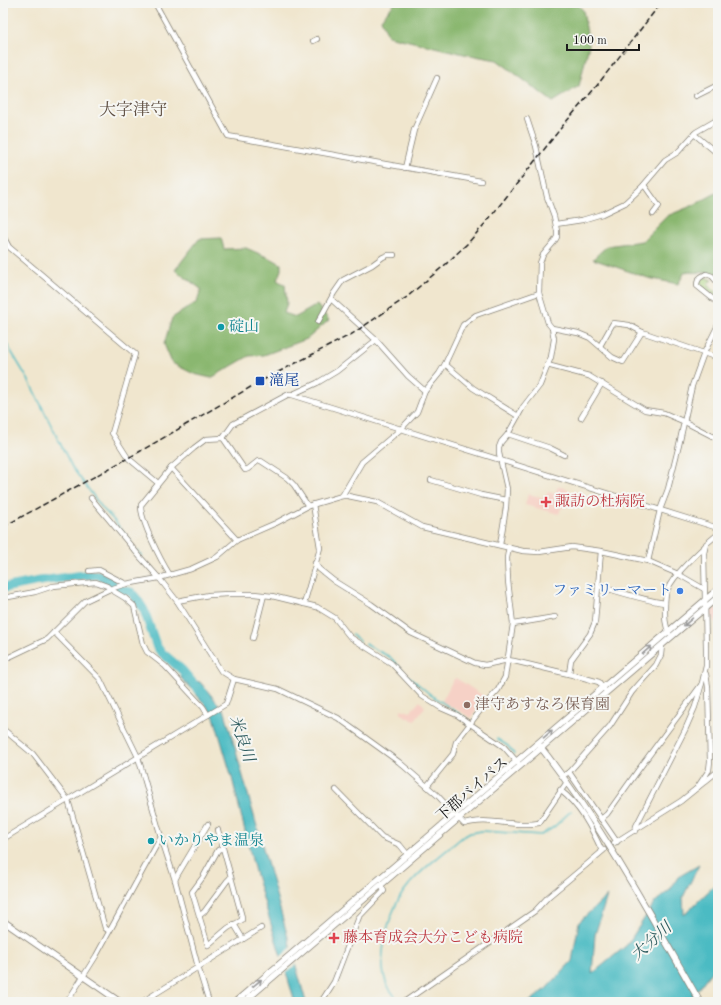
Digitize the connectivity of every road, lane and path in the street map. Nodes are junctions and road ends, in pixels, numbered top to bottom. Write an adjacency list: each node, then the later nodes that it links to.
1 (155, 3): 9 (street)
2 (437, 78): 9 (street)
3 (718, 85): 4 (street)
4 (696, 96)
5 (718, 116): 7 (street)
6 (527, 119): 13 (street)
7 (694, 134): 8 (street); 11 (street)
8 (718, 154)
9 (405, 168): 10 (street)
10 (481, 181)
11 (644, 185): 12 (street); 13 (street)
12 (653, 214)
13 (556, 224): 17 (street)
14 (3, 236): 44 (street)
15 (394, 255): 18 (street)
16 (718, 283): 19 (street)
17 (540, 293): 22 (street); 28 (street)
18 (331, 299): 20 (street); 24 (street)
19 (718, 303)
20 (318, 322)
21 (718, 325): 26 (street)
22 (552, 328): 25 (street); 29 (street)
23 (642, 332): 25 (street); 25 (street); 26 (street)
24 (376, 340): 31 (street); 32 (street)
25 (600, 346)
26 (704, 353): 27 (street); 35 (street)
27 (718, 358)
28 (445, 364): 31 (street); 33 (street)
29 (547, 365): 30 (street); 33 (street)
30 (602, 383): 34 (street); 35 (street)
31 (424, 391): 36 (street)
32 (291, 395): 36 (street); 38 (street)
33 (518, 416): 37 (street)
34 (581, 418)
35 (685, 422): 39 (street); 49 (street)
36 (401, 429): 41 (street); 45 (street)
37 (508, 434): 40 (street); 41 (street)
38 (223, 438): 42 (street); 48 (street)
39 (718, 438)
40 (564, 455)
41 (500, 460): 47 (street); 49 (street)
42 (171, 468): 44 (street); 52 (street)
43 (431, 480): 47 (street)
44 (158, 482): 61 (street)
45 (342, 496): 48 (street); 53 (street)
46 (91, 498): 62 (street)
47 (506, 500): 53 (street)
48 (311, 505): 52 (street); 58 (street)
49 (660, 510): 50 (street); 57 (street)
50 (718, 528)
51 (718, 534): 54 (street)
52 (237, 540): 61 (street)
53 (500, 545): 55 (street)
54 (704, 546): 60 (street); 66 (street)
55 (509, 547): 56 (street); 77 (street)
56 (601, 551): 57 (street); 64 (street)
57 (648, 560): 60 (street)
58 (315, 563): 74 (street); 83 (street)
59 (89, 571): 63 (street)
60 (678, 574): 66 (street); 73 (street)
61 (170, 575): 62 (street)
62 (159, 578): 63 (street); 72 (street)
63 (126, 584): 65 (street)
64 (598, 586): 73 (street); 85 (street)
65 (110, 589): 70 (street); 78 (street); 89 (street)
66 (704, 589): 71 (street)
67 (718, 589): 71 (street)
68 (264, 595): 72 (street); 74 (street); 80 (street)
69 (718, 597): 75 (street)
70 (3, 598)
71 (704, 600): 75 (street); 79 (street)
72 (177, 601): 86 (street)
73 (665, 603): 79 (street)
74 (304, 604): 90 (street)
75 (704, 608): 79 (street, one-way to 79); 84 (street)
76 (555, 617): 77 (street)
77 (514, 624): 83 (street)
78 (54, 632): 82 (street); 93 (street)
79 (669, 634): 81 (street); 88 (street, one-way to 79)
80 (253, 638)
81 (662, 645): 88 (street); 96 (street)
82 (3, 660)
83 (508, 660): 85 (street); 90 (street)
84 (705, 670): 87 (street); 102 (street)
85 (569, 674): 88 (street)
86 (234, 678): 89 (street); 99 (street)
87 (702, 683): 105 (street); 108 (street)
88 (605, 690): 92 (street)
89 (208, 715): 93 (street)
90 (471, 722): 94 (street); 99 (street)
91 (3, 728): 103 (street)
92 (539, 746): 94 (street); 97 (street)
93 (138, 757): 103 (street); 109 (street)
94 (518, 763): 104 (street)
95 (718, 771): 102 (street)
96 (569, 772): 97 (street); 105 (street)
97 (563, 776): 98 (street)
98 (567, 782): 101 (street); 134 (street)
99 (427, 786): 104 (street)
100 (336, 790): 112 (street)
101 (560, 790): 104 (street); 133 (street)
102 (696, 790): 108 (street)
103 (68, 800): 110 (street); 120 (street)
104 (457, 816): 112 (street); 115 (street, 下郡バイパス)
105 (601, 819): 108 (street)
106 (208, 824): 114 (street)
107 (218, 830): 111 (street)
108 (635, 831)
109 (160, 837): 114 (street); 120 (street)
110 (3, 839)
111 (223, 848): 113 (street); 116 (street)
112 (408, 855): 122 (street)
113 (231, 877): 116 (street); 118 (street)
114 (175, 880): 123 (street)
115 (381, 885): 122 (street, 下郡バイパス); 132 (street)
116 (199, 916): 118 (street)
117 (4, 923): 125 (street)
118 (234, 924): 121 (street)
119 (261, 928): 121 (street)
120 (109, 931): 125 (street)
121 (243, 939): 123 (street)
122 (296, 954): 124 (street)
123 (198, 967): 128 (street); 129 (street)
124 (280, 968): 130 (street, one-way to 124); 131 (street)
125 (83, 976): 126 (street); 127 (street)
126 (66, 1002)
127 (120, 1002)
128 (142, 1002)
129 (209, 1002)
130 (235, 1002)
131 (244, 1002)
132 (321, 1002)
133 (404, 1002)
134 (700, 1002)

